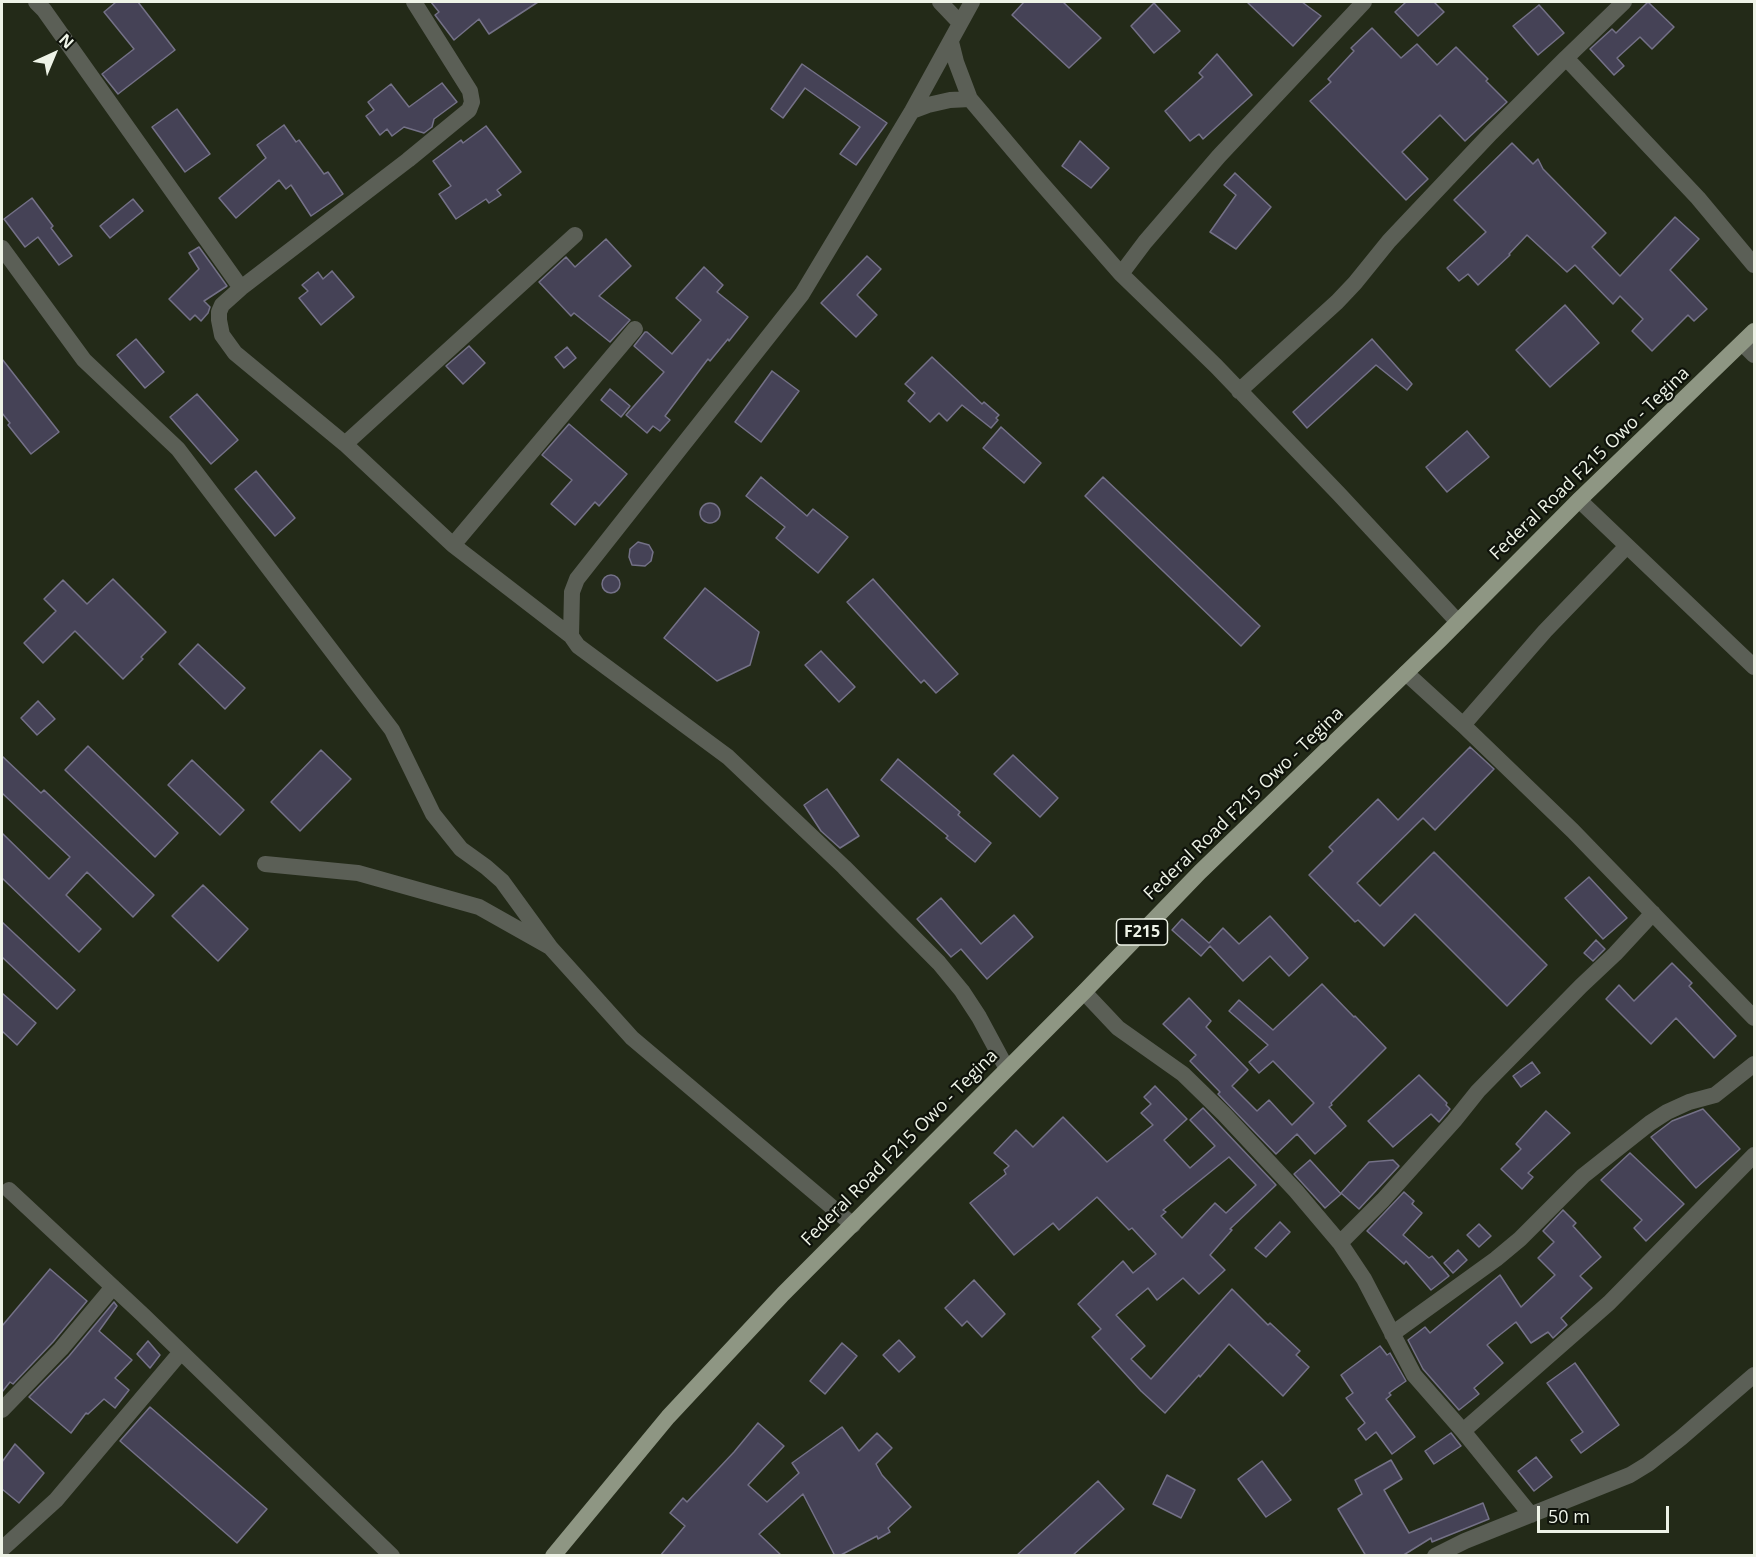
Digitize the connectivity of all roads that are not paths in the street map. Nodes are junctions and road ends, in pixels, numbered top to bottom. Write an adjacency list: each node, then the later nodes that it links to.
1 (36, 2): 16 (street)
2 (414, 2): 16 (street)
3 (940, 2): 7 (street)
4 (972, 2): 7 (street)
5 (1364, 2): 15 (street)
6 (1624, 2): 9 (street)
7 (960, 23): 8 (street)
8 (951, 42): 10 (street); 11 (street)
9 (1566, 58): 14 (street); 19 (street)
10 (970, 99): 11 (street); 15 (street)
11 (912, 111): 25 (street)
12 (575, 236): 20 (street)
13 (2, 248): 31 (street)
14 (1755, 265)
15 (1121, 274): 19 (street)
16 (241, 288): 20 (street)
17 (635, 329): 22 (street)
18 (1750, 343): 21 (main road, Federal Road F215 Owo - Tegina / F215)
19 (1239, 391): 24 (street)
20 (345, 444): 22 (street)
21 (1579, 500): 23 (street); 24 (main road, Federal Road F215 Owo - Tegina / F215)
22 (453, 545): 25 (street)
23 (1627, 546): 26 (street); 28 (street)
24 (1458, 622): 27 (main road, Federal Road F215 Owo - Tegina / F215)
25 (571, 636): 35 (street)
26 (1755, 667)
27 (1406, 673): 28 (street); 32 (main road, Federal Road F215 Owo - Tegina / F215)
28 (1463, 725): 30 (street)
29 (265, 864): 31 (street)
30 (1653, 913): 33 (street); 39 (street)
31 (550, 947): 38 (street)
32 (1084, 992): 35 (main road, Federal Road F215 Owo - Tegina / F215); 39 (street)
33 (1755, 1018)
34 (1755, 1064): 41 (street)
35 (1007, 1069): 38 (main road, Federal Road F215 Owo - Tegina / F215)
36 (1755, 1155): 45 (street)
37 (9, 1190): 40 (street)
38 (853, 1225): 49 (main road, Federal Road F215 Owo - Tegina / F215)
39 (1340, 1243): 41 (street)
40 (113, 1287): 42 (street); 44 (street)
41 (1392, 1334): 45 (street)
42 (181, 1352): 47 (street); 48 (street)
43 (1755, 1375): 46 (street)
44 (2, 1410)
45 (1463, 1431): 46 (street)
46 (1532, 1515): 50 (street)
47 (2, 1549)
48 (392, 1556)
49 (553, 1556)
50 (1435, 1556)

